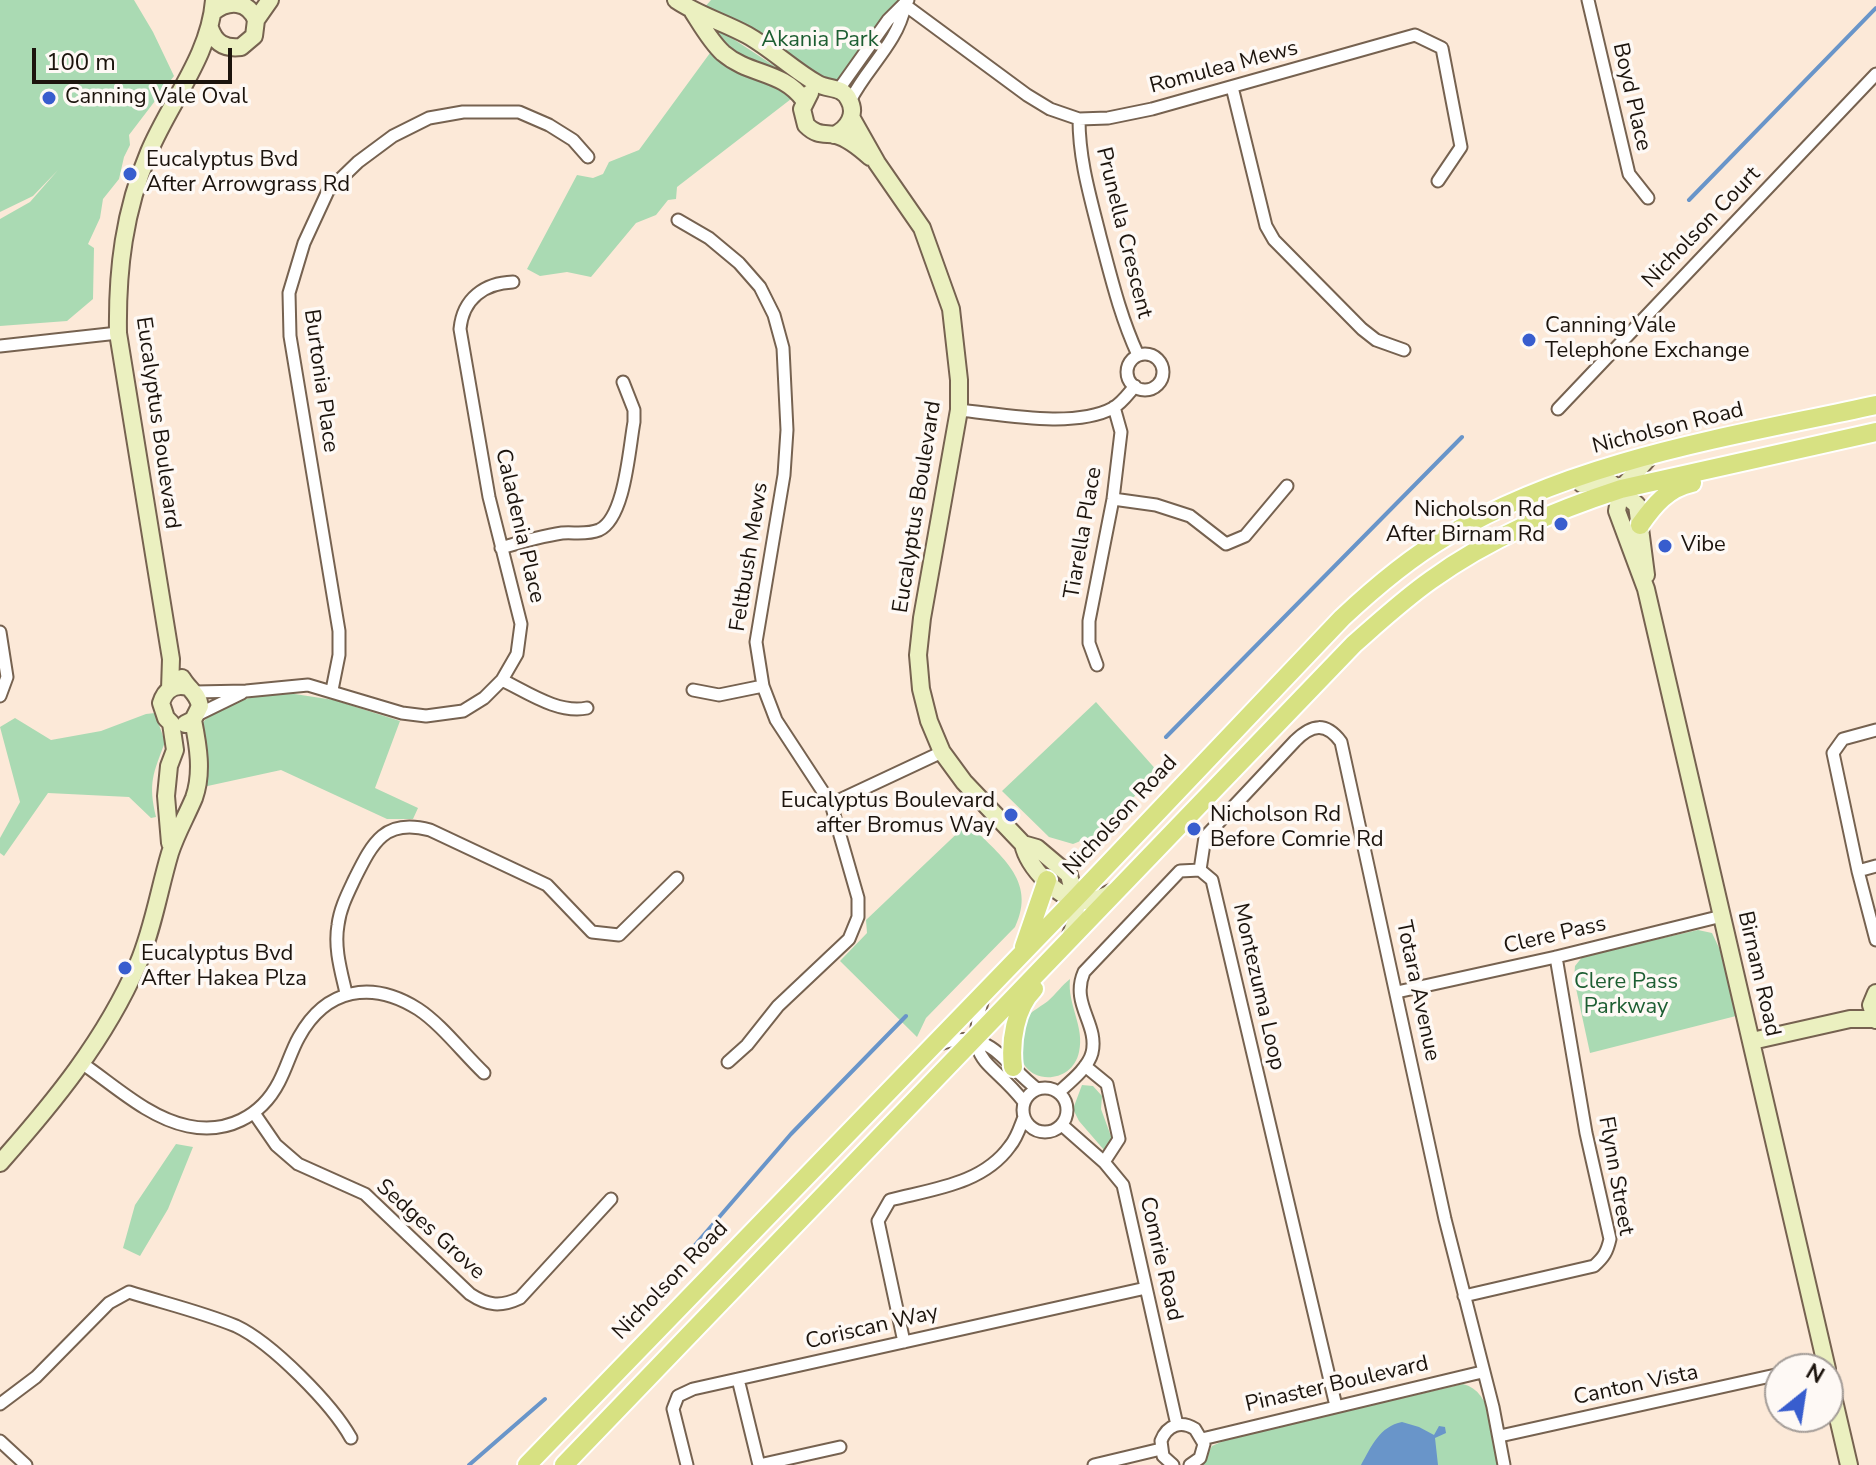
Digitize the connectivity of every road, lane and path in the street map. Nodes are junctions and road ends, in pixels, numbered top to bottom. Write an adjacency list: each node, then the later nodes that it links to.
1 (270, 0): 8 (street, Eucalyptus Boulevard)
2 (676, 0): 6 (street, Eucalyptus Boulevard)
3 (1588, 0): 20 (street, Boyd Place)
4 (244, 1): 7 (street); 8 (street)
5 (907, 3): 13 (street); 15 (street, Romulea Mews)
6 (693, 12): 13 (street, Eucalyptus Boulevard); 14 (street, Eucalyptus Boulevard)
7 (212, 14): 9 (street); 10 (street, Eucalyptus Boulevard)
8 (256, 20): 9 (street, Eucalyptus Boulevard)
9 (224, 46): 10 (street, Eucalyptus Boulevard)
10 (196, 63): 23 (street, Eucalyptus Boulevard)
11 (1876, 74): 31 (street, Nicholson Court)
12 (1232, 87): 15 (street, Romulea Mews); 19 (street, Romulea Mews); 25 (street)
13 (841, 99): 14 (street); 16 (street); 18 (street, Eucalyptus Boulevard)
14 (804, 100): 16 (street, Eucalyptus Boulevard)
15 (1079, 119): 26 (street, Prunella Crescent)
16 (834, 135): 18 (street, Eucalyptus Boulevard)
17 (588, 157): 49 (street, Burtonia Place)
18 (877, 163): 32 (street, Eucalyptus Boulevard)
19 (1438, 181)
20 (1648, 198)
21 (678, 220): 46 (street, Feltbush Mews)
22 (513, 282): 40 (street, Caladenia Place)
23 (118, 333): 24 (street); 43 (street, Eucalyptus Boulevard)
24 (0, 346)
25 (1404, 350)
26 (1138, 355): 28 (street); 28 (street)
27 (623, 382): 40 (street)
28 (1135, 386): 30 (street)
29 (1876, 405): 34 (main road, Nicholson Road)
30 (1114, 407): 32 (street); 37 (street, Tiarella Place)
31 (1558, 409)
32 (959, 410): 57 (street, Eucalyptus Boulevard)
33 (1876, 434): 36 (main road); 39 (main road)
34 (1651, 455): 36 (street); 38 (main road, Nicholson Road)
35 (1287, 486): 37 (street)
36 (1621, 489): 38 (street); 39 (street, Birnam Road); 41 (street, Birnam Road); 66 (main road)
37 (1113, 499): 44 (street, Tiarella Place)
38 (1478, 519): 67 (main road, Nicholson Road)
39 (1640, 525): 41 (street, Birnam Road)
40 (501, 548): 45 (street, Caladenia Place)
41 (1646, 589): 68 (street, Birnam Road)
42 (0, 632): 52 (street)
43 (171, 659): 47 (street, Eucalyptus Boulevard); 48 (street, Eucalyptus Boulevard)
44 (1097, 665)
45 (502, 680): 49 (street, Caladenia Place); 53 (street)
46 (763, 686): 50 (street); 58 (street, Feltbush Mews)
47 (170, 689): 48 (street); 55 (street, Eucalyptus Boulevard)
48 (191, 690): 51 (street, Caladenia Place); 54 (street, Eucalyptus Boulevard)
49 (332, 690): 51 (street, Caladenia Place)
50 (693, 690)
51 (246, 691): 54 (street, Caladenia Place)
52 (0, 696)
53 (587, 708)
54 (195, 718): 55 (street); 60 (street, Eucalyptus Boulevard)
55 (171, 723): 60 (street, Eucalyptus Boulevard)
56 (1876, 730): 63 (street)
57 (942, 752): 58 (street); 59 (street, Eucalyptus Boulevard)
58 (831, 804): 80 (street, Feltbush Mews)
59 (1023, 844): 65 (street, Eucalyptus Boulevard); 67 (street, Eucalyptus Boulevard)
60 (170, 853): 81 (street, Eucalyptus Boulevard)
61 (1876, 866): 63 (street)
62 (1200, 870): 74 (street, Totara Avenue); 82 (street); 105 (street, Montezuma Loop)
63 (1858, 871): 69 (street)
64 (677, 878): 75 (street)
65 (1047, 880): 67 (street, Eucalyptus Boulevard); 71 (main road)
66 (1121, 889): 67 (street); 70 (main road)
67 (1075, 899): 70 (street); 71 (main road, Nicholson Road)
68 (1722, 916): 72 (street, Clere Pass); 78 (street, Birnam Road)
69 (1876, 940)
70 (1064, 947): 77 (main road); 83 (main road)
71 (1022, 953): 73 (main road, Nicholson Road)
72 (1556, 957): 74 (street, Clere Pass); 97 (street, Flynn Street)
73 (985, 991): 77 (street); 79 (main road, Nicholson Road)
74 (1397, 992): 97 (street, Totara Avenue)
75 (346, 993): 84 (street); 88 (street)
76 (1875, 1009): 78 (street)
77 (975, 1039): 79 (street); 83 (street); 87 (street); 103 (main road)
78 (1752, 1041): 99 (street, Birnam Road)
79 (929, 1048): 115 (main road, Nicholson Road)
80 (728, 1062)
81 (83, 1064): 88 (street); 94 (street, Eucalyptus Boulevard)
82 (1085, 1066): 86 (street); 93 (street)
83 (1013, 1067): 85 (street)
84 (484, 1073)
85 (1037, 1089): 86 (street); 87 (street)
86 (1059, 1092): 90 (street)
87 (1024, 1102): 89 (street)
88 (254, 1113): 95 (street, Sedges Grove)
89 (1024, 1117): 91 (street); 92 (street)
90 (1062, 1125): 91 (street); 93 (street, Comrie Road)
91 (1037, 1131): 92 (street)
92 (1013, 1144): 98 (street)
93 (1104, 1162): 96 (street, Comrie Road)
94 (0, 1163)
95 (611, 1199)
96 (1146, 1288): 98 (street, Coriscan Way); 106 (street, Comrie Road)
97 (1464, 1296): 100 (street, Totara Avenue)
98 (904, 1342): 102 (street, Coriscan Way)
99 (1823, 1353)
100 (1482, 1372): 105 (street, Pinaster Boulevard); 108 (street, Totara Avenue)
101 (1764, 1378): 108 (street, Canton Vista)
102 (738, 1379): 118 (street, Coriscan Way); 119 (street)
103 (628, 1400): 116 (main road); 117 (main road)
104 (0, 1404): 109 (street)
105 (1336, 1406): 110 (street, Pinaster Boulevard)
106 (1177, 1425): 110 (street); 113 (street)
107 (1842, 1433): 124 (street, Birnam Road)
108 (1500, 1436): 123 (street, Totara Avenue)
109 (351, 1438)
110 (1202, 1439): 122 (street)
111 (0, 1441): 114 (street)
112 (840, 1447): 119 (street)
113 (1161, 1449): 120 (street); 121 (street)
114 (26, 1465)
115 (527, 1465)
116 (564, 1465)
117 (578, 1465)
118 (687, 1465)
119 (759, 1465)
120 (1094, 1465)
121 (1173, 1465)
122 (1190, 1465)
123 (1504, 1465)
124 (1849, 1465)

